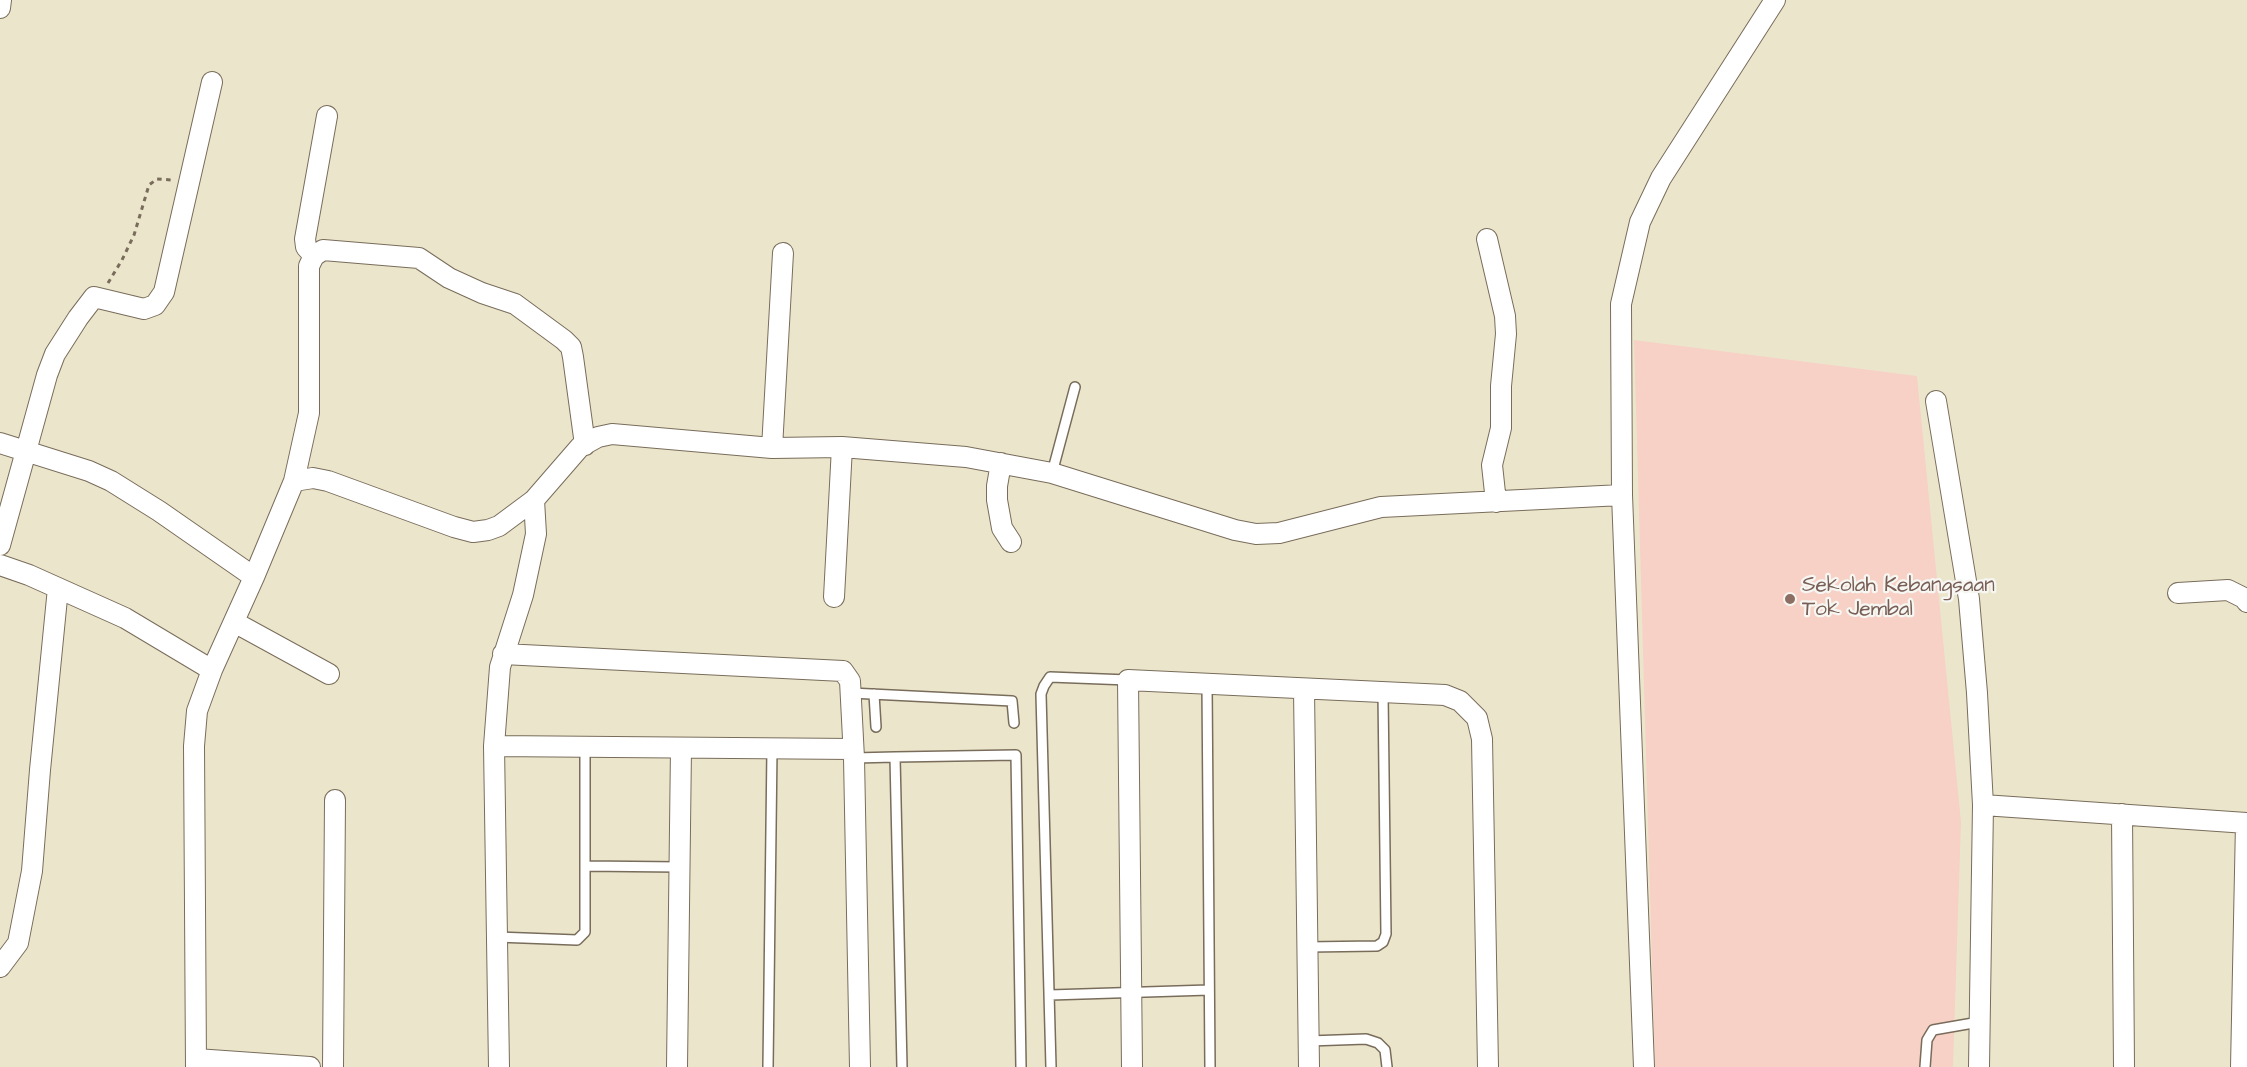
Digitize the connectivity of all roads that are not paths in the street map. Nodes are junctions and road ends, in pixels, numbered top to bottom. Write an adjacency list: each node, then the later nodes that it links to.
1 (2, 0): 3 (street)
2 (1775, 0): 19 (street)
3 (0, 8)
4 (212, 82): 15 (street)
5 (327, 116): 8 (street)
6 (1487, 239): 21 (street)
7 (783, 253): 14 (street)
8 (314, 256): 12 (street); 18 (street)
9 (1076, 387): 17 (lane)
10 (1936, 401): 49 (street)
11 (0, 443): 15 (street)
12 (585, 445): 14 (street); 20 (street)
13 (842, 447): 14 (street); 16 (street); 28 (street)
14 (772, 448)
15 (26, 450): 23 (street); 25 (street)
16 (1001, 463): 17 (street); 22 (street)
17 (1052, 473): 21 (street)
18 (294, 481): 20 (street); 25 (street)
19 (1622, 495): 21 (street); 77 (street)
20 (534, 500): 31 (street)
21 (1496, 502)
22 (1011, 542)
23 (0, 545)
24 (0, 565): 26 (street)
25 (254, 577): 30 (street)
26 (58, 588): 32 (street); 56 (street)
27 (2178, 593): 29 (street)
28 (834, 597)
29 (2247, 602)
30 (234, 622): 32 (street); 33 (street)
31 (503, 654): 37 (street); 42 (street)
32 (212, 670): 62 (street)
33 (329, 674)
34 (1128, 680): 35 (street); 58 (street); 59 (lane)
35 (1207, 684): 36 (street); 57 (lane)
36 (1304, 690): 38 (street); 55 (street)
37 (851, 693): 39 (lane); 46 (street)
38 (1383, 693): 55 (lane); 76 (street)
39 (874, 694): 40 (lane); 41 (lane)
40 (1014, 723)
41 (876, 727)
42 (494, 746): 43 (street); 54 (street)
43 (585, 746): 44 (street); 52 (lane)
44 (681, 748): 45 (street); 53 (street)
45 (772, 749): 46 (street); 67 (lane)
46 (854, 753): 47 (lane); 68 (street)
47 (895, 757): 69 (lane); 70 (lane)
48 (334, 800): 64 (street)
49 (1983, 805): 50 (street); 60 (street)
50 (2122, 814): 51 (street); 80 (street)
51 (2247, 823): 81 (street)
52 (585, 866): 53 (lane); 54 (lane)
53 (679, 867): 66 (street)
54 (497, 937): 65 (street)
55 (1307, 947): 61 (street)
56 (0, 967)
57 (1209, 990): 58 (lane); 73 (lane)
58 (1131, 993): 59 (lane); 72 (street)
59 (1050, 995): 71 (lane)
60 (1979, 1022): 78 (lane); 79 (street)
61 (1309, 1041): 74 (street); 75 (lane)
62 (196, 1063): 63 (street)
63 (310, 1067)
64 (333, 1067)
65 (499, 1067)
66 (677, 1067)
67 (768, 1067)
68 (860, 1067)
69 (902, 1067)
70 (1022, 1067)
71 (1052, 1067)
72 (1132, 1067)
73 (1210, 1067)
74 (1309, 1067)
75 (1388, 1067)
76 (1488, 1067)
77 (1644, 1067)
78 (1925, 1067)
79 (1979, 1067)
80 (2124, 1067)
81 (2241, 1067)

